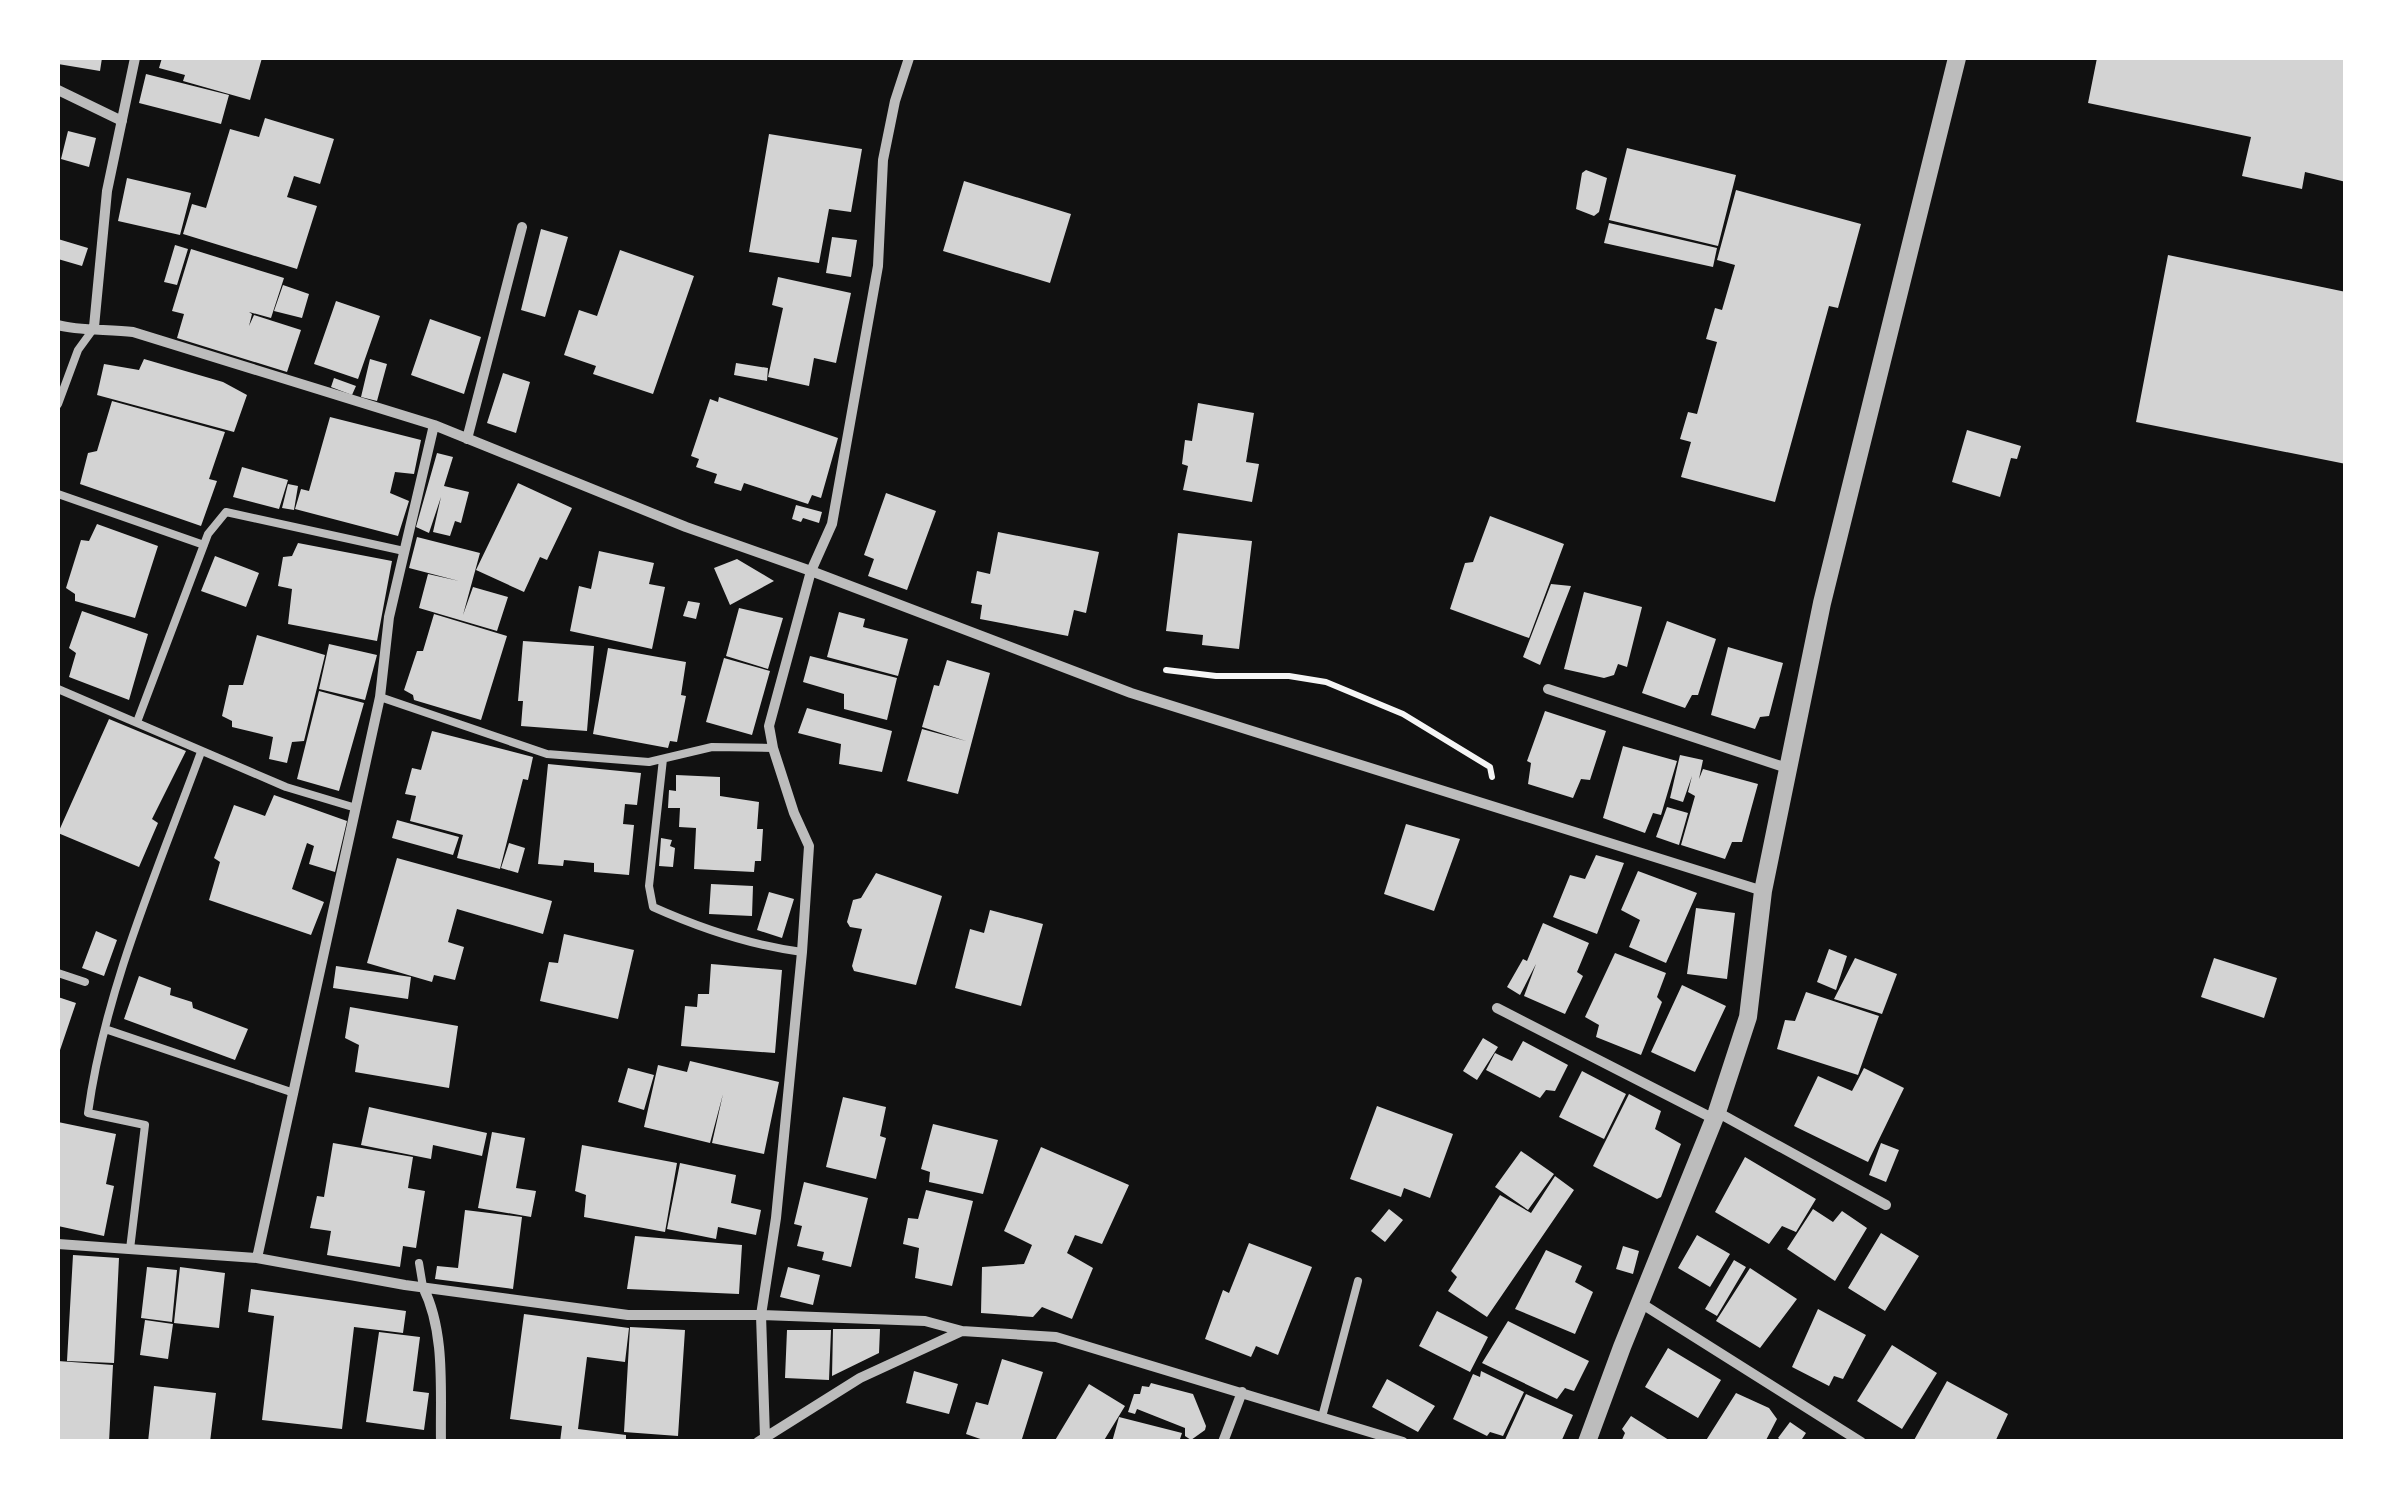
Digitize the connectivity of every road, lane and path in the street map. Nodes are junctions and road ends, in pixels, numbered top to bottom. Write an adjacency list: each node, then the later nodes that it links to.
1 (134, 58): 5 (street)
2 (909, 58): 15 (street)
3 (1957, 58): 24 (street)
4 (58, 90): 5 (street)
5 (122, 121): 8 (street)
6 (522, 227): 11 (street)
7 (58, 325): 8 (street)
8 (94, 327): 9 (lane); 10 (street)
9 (58, 404)
10 (434, 425): 11 (street); 14 (street)
11 (466, 439): 15 (street)
12 (58, 494): 13 (lane)
13 (204, 544): 14 (lane); 20 (lane)
14 (404, 551): 19 (street)
15 (811, 571): 21 (street); 26 (street)
16 (1152, 668): 26 (path)
17 (1548, 689): 24 (street)
18 (58, 691): 20 (lane)
19 (380, 698): 23 (lane); 25 (street)
20 (137, 722): 22 (lane)
21 (772, 748): 23 (lane); 28 (street)
22 (202, 752): 25 (lane); 32 (lane)
23 (663, 759): 28 (lane)
24 (1787, 768): 27 (street)
25 (356, 808): 33 (street)
26 (1498, 808): 27 (street)
27 (1763, 891): 34 (street)
28 (802, 952): 43 (street)
29 (58, 973): 30 (lane)
30 (85, 982)
31 (1497, 1008): 34 (street)
32 (105, 1029): 33 (lane); 37 (lane)
33 (294, 1093): 38 (street)
34 (1716, 1116): 35 (street); 42 (street)
35 (1886, 1205)
36 (58, 1244): 37 (street)
37 (130, 1249): 38 (street)
38 (257, 1258): 41 (street)
39 (419, 1263): 41 (lane)
40 (1358, 1281): 46 (lane)
41 (423, 1287): 43 (street); 48 (street)
42 (1639, 1302): 51 (street); 52 (street)
43 (761, 1315): 44 (street); 47 (street)
44 (962, 1331): 45 (street); 47 (street)
45 (1242, 1392): 46 (street); 49 (street)
46 (1322, 1416): 50 (street)
47 (762, 1439)
48 (441, 1442)
49 (1224, 1442)
50 (1403, 1442)
51 (1587, 1442)
52 (1861, 1442)

